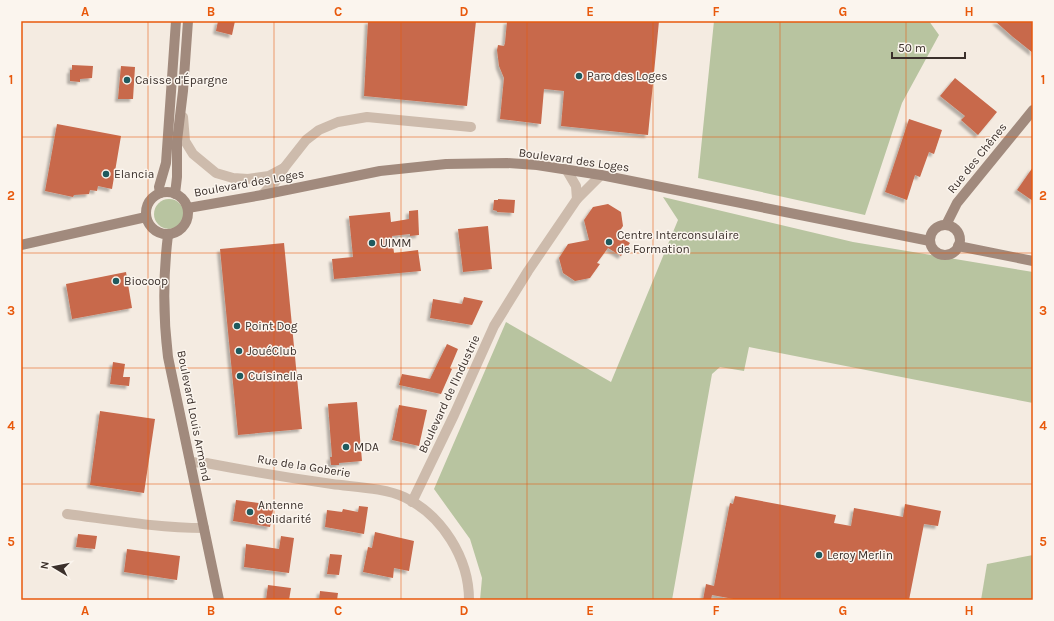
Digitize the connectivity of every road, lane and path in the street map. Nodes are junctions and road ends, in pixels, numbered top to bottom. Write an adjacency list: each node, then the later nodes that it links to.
1 (176, 21): 9 (main road)
2 (188, 21): 3 (main road)
3 (183, 91): 6 (street); 10 (main road)
4 (1033, 110): 15 (main road, Rue des Chênes)
5 (470, 127): 6 (street)
6 (284, 168): 11 (street)
7 (566, 169): 8 (main road, Boulevard des Loges); 11 (main road, Boulevard des Loges); 12 (street)
8 (602, 175): 12 (street, Boulevard de l'Industrie); 17 (main road, Boulevard des Loges)
9 (160, 193): 10 (main road); 14 (main road)
10 (176, 194): 13 (main road)
11 (262, 195): 13 (main road, Boulevard des Loges)
12 (577, 199): 22 (street, Boulevard de l'Industrie)
13 (188, 208): 16 (main road)
14 (146, 217): 16 (main road); 18 (main road)
15 (946, 225): 17 (main road); 19 (main road)
16 (168, 235): 21 (main road, Boulevard Louis Armand)
17 (930, 241): 19 (main road)
18 (21, 245)
19 (958, 246): 20 (main road)
20 (1033, 261)
21 (190, 462): 22 (street, Rue de la Goberie); 24 (main road, Boulevard Louis Armand)
22 (412, 502): 26 (street)
23 (67, 514): 24 (street)
24 (204, 528): 25 (main road, Boulevard Louis Armand)
25 (219, 600)
26 (468, 600)

